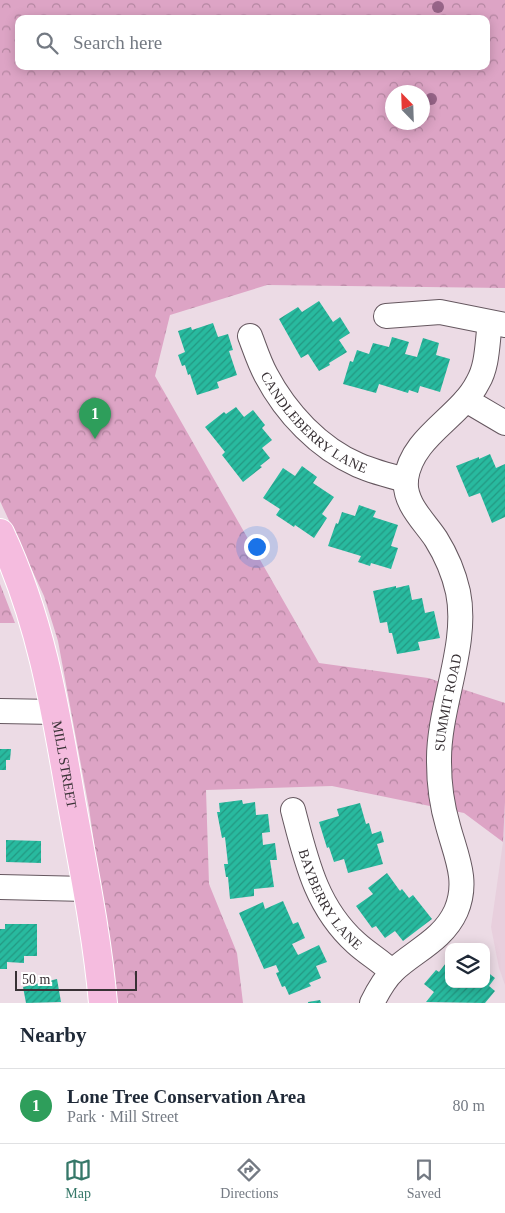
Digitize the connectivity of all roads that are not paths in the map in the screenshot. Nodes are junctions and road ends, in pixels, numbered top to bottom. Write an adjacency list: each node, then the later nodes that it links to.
1 (386, 316): 2 (street)
2 (498, 324): 4 (street)
3 (250, 336): 6 (street, CANDLEBERRY LANE)
4 (466, 400): 5 (street); 6 (street)
5 (505, 423)
6 (406, 480): 13 (street, SUMMIT ROAD)
7 (0, 533): 9 (main road, MILL STREET)
8 (0, 711): 9 (street)
9 (56, 712): 12 (main road, MILL STREET)
10 (293, 810): 13 (street, BAYBERRY LANE)
11 (0, 887): 12 (street)
12 (87, 889): 14 (main road, MILL STREET)
13 (392, 972): 15 (street, SUMMIT ROAD)
14 (103, 1003)
15 (372, 1003)

